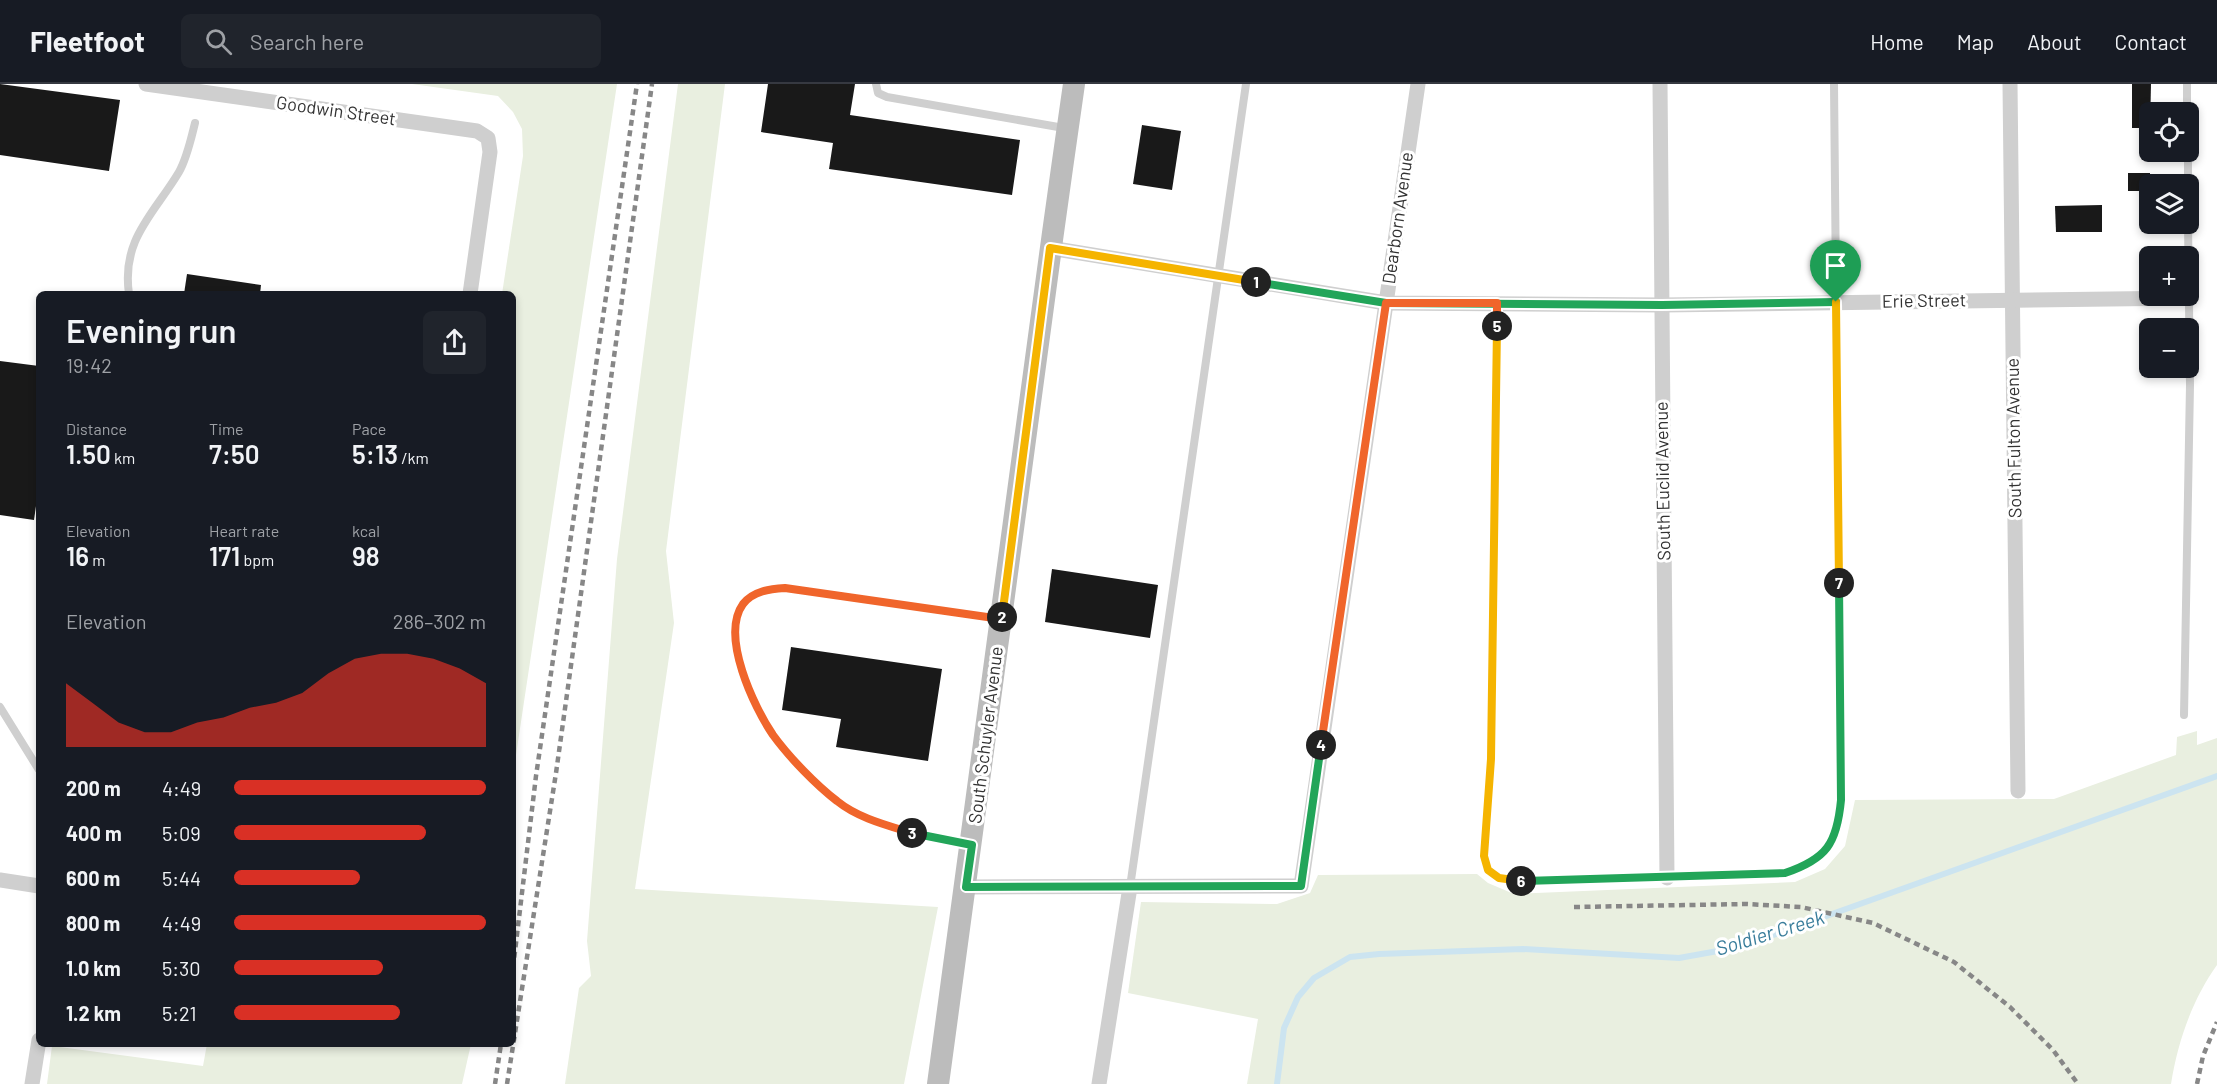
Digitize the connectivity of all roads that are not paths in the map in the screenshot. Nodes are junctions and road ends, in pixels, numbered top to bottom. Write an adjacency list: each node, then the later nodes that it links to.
1 (151, 84): 16 (street, Goodwin Street)
2 (876, 84): 12 (lane)
3 (1074, 84): 12 (main road, South Schuyler Avenue)
4 (1246, 84): 14 (lane)
5 (1418, 84): 20 (street, Dearborn Avenue)
6 (1660, 84): 22 (street, South Euclid Avenue)
7 (1834, 84): 19 (lane)
8 (2010, 84): 18 (street, South Fulton Avenue)
9 (2187, 84): 10 (lane)
10 (2187, 102)
11 (195, 123): 15 (lane)
12 (1068, 128): 13 (main road, South Schuyler Avenue)
13 (1050, 248): 14 (street, Erie Street); 24 (main road, South Schuyler Avenue)
14 (1218, 276): 20 (street, Erie Street); 33 (lane)
15 (129, 291)
16 (470, 291)
17 (2139, 299): 18 (street, Erie Street)
18 (2013, 300): 19 (street, Erie Street); 28 (street, South Fulton Avenue)
19 (1836, 302): 22 (street, Erie Street); 30 (lane)
20 (1386, 303): 21 (street, Erie Street); 33 (street, Dearborn Avenue)
21 (1497, 303): 22 (street, Erie Street); 30 (lane)
22 (1662, 305): 30 (street, South Euclid Avenue)
23 (2189, 306): 26 (lane)
24 (1001, 619): 29 (main road, South Schuyler Avenue); 29 (lane)
25 (0, 707): 27 (lane)
26 (2184, 715)
27 (36, 765)
28 (2018, 791)
29 (972, 845): 34 (main road, South Schuyler Avenue)
30 (1667, 878)
31 (0, 880): 32 (street)
32 (36, 886)
33 (1130, 886): 34 (street); 38 (street)
34 (966, 887): 37 (main road, South Schuyler Avenue)
35 (38, 1047): 36 (street)
36 (32, 1084)
37 (938, 1084)
38 (1100, 1084)

